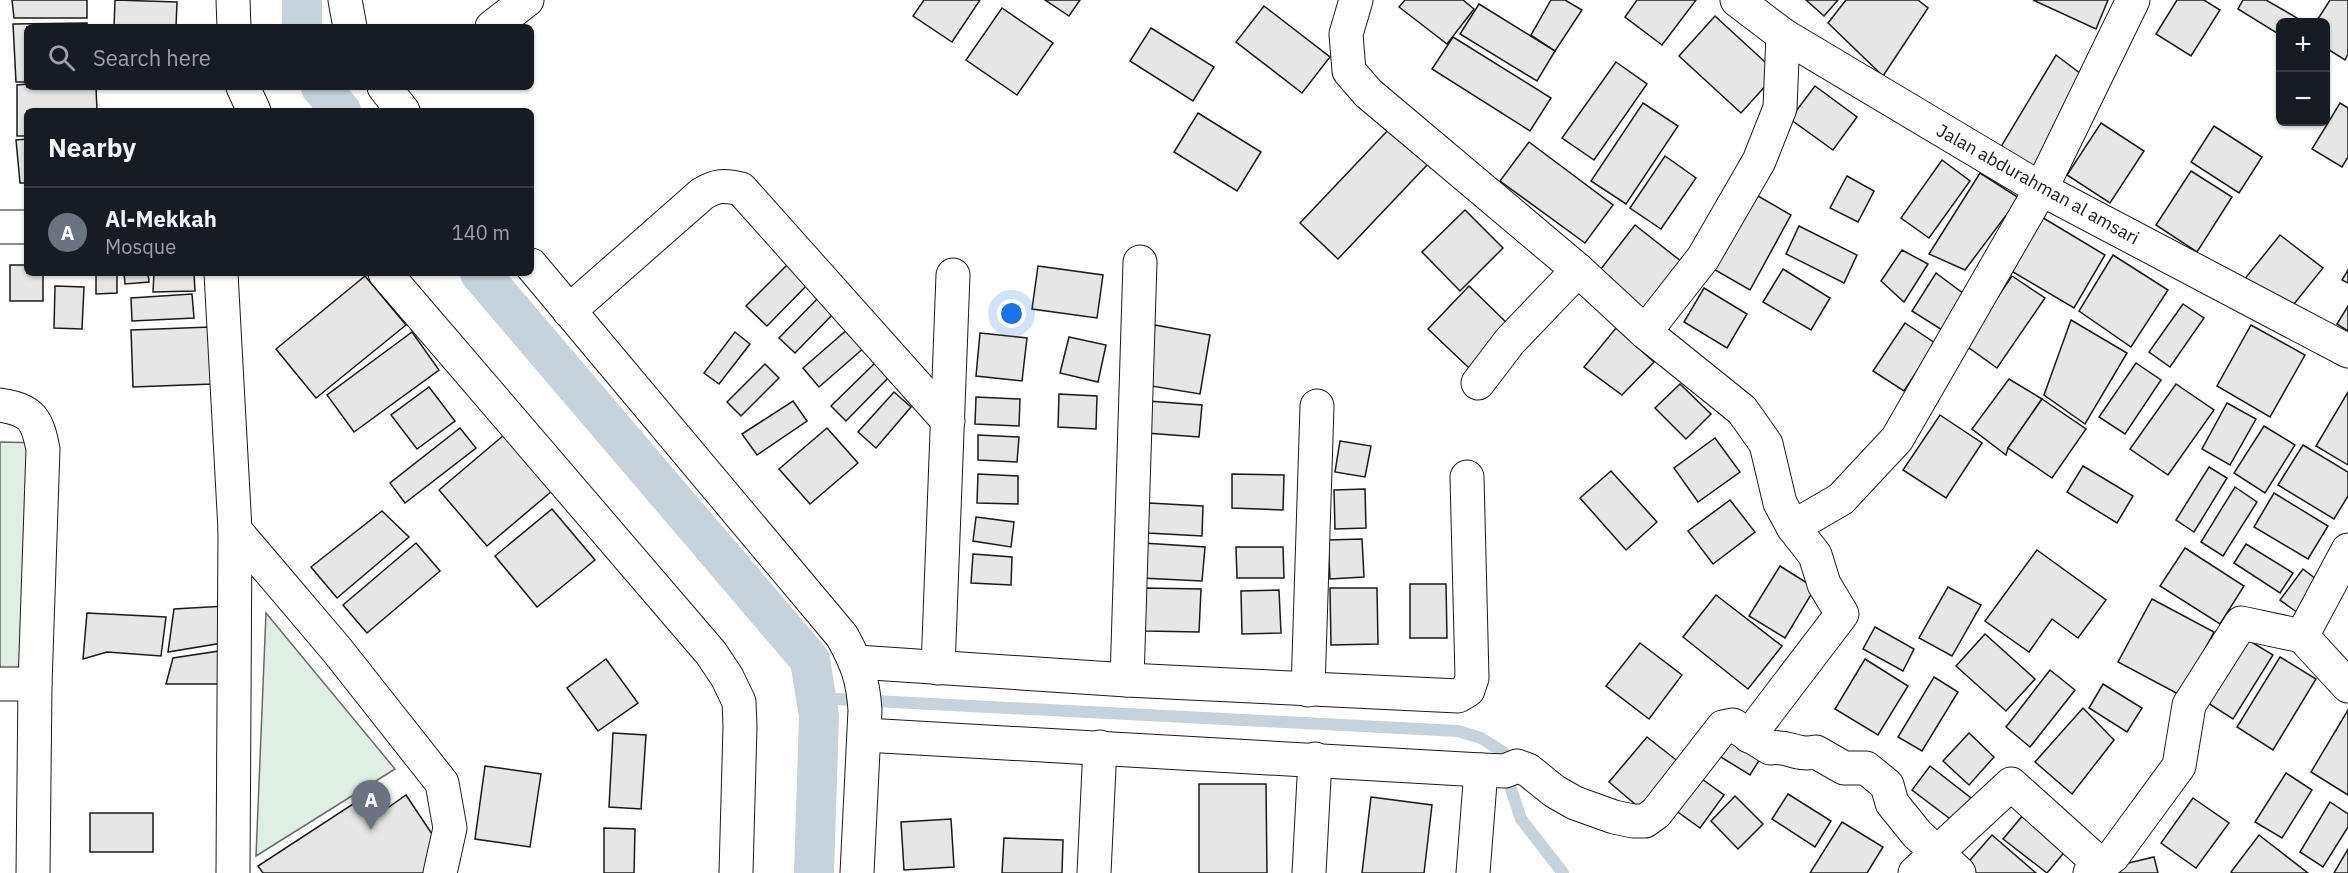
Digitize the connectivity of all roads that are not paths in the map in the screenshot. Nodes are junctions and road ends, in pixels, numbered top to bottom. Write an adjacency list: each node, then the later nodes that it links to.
1 (233, 0): 7 (street)
2 (345, 0): 8 (street)
3 (527, 0): 9 (street)
4 (1356, 0): 18 (street)
5 (1737, 0): 10 (street, Jalan abdurahman al amsari)
6 (2133, 0): 13 (street)
7 (234, 24)
8 (349, 24)
9 (496, 24)
10 (1783, 35): 13 (street, Jalan abdurahman al amsari); 23 (street)
11 (244, 90): 12 (street)
12 (253, 108)
13 (2041, 189): 24 (street, Jalan abdurahman al amsari); 30 (street)
14 (0, 227): 15 (street)
15 (24, 227)
16 (1140, 262): 36 (street)
17 (534, 269): 22 (street)
18 (1578, 270): 23 (street); 25 (street)
19 (953, 275): 28 (street)
20 (221, 276): 31 (street)
21 (388, 276): 51 (street)
22 (569, 311): 28 (street); 34 (street)
23 (1645, 332): 30 (street)
24 (2348, 351)
25 (1478, 383)
26 (0, 405): 38 (street)
27 (1317, 406): 40 (street)
28 (948, 421): 35 (street)
29 (1467, 477): 40 (street)
30 (1793, 527): 42 (street)
31 (235, 530): 49 (street); 50 (street)
32 (2348, 550): 33 (street)
33 (2302, 636): 39 (street); 47 (street)
34 (857, 662): 35 (street); 41 (street)
35 (938, 668): 36 (street)
36 (1127, 680): 40 (street)
37 (0, 684): 38 (street)
38 (35, 684): 48 (street)
39 (2348, 686)
40 (1308, 690)
41 (865, 735): 43 (street); 52 (street)
42 (1749, 736): 45 (street); 46 (street)
43 (1100, 747): 44 (street); 53 (street)
44 (1315, 759): 45 (street); 54 (street)
45 (1498, 770): 55 (street)
46 (1937, 866): 47 (street)
47 (2096, 869)
48 (33, 873)
49 (233, 873)
50 (440, 873)
51 (736, 873)
52 (857, 873)
53 (1094, 873)
54 (1309, 873)
55 (1473, 873)

